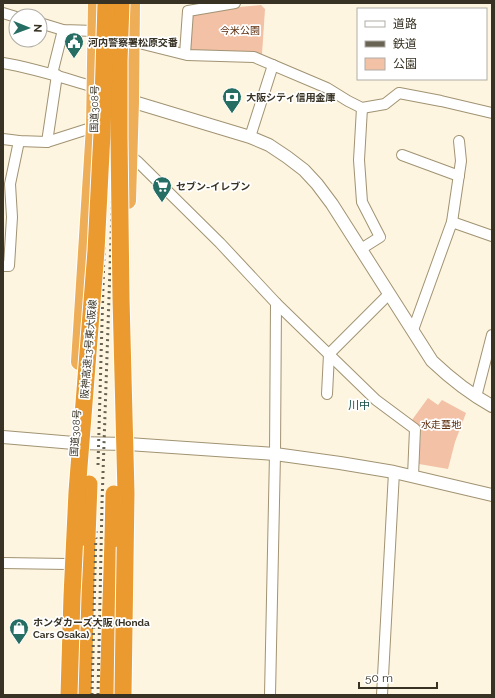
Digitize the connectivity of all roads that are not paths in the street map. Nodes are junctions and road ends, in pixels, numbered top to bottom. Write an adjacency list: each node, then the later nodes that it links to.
1 (96, 3): 8 (highway, 国道308号)
2 (106, 3): 31 (highway, 阪神高速13号東大阪線, bridge)
3 (121, 3): 34 (highway, bridge)
4 (132, 3): 9 (highway)
5 (235, 3): 10 (street)
6 (48, 25): 7 (street)
7 (63, 30): 8 (street); 13 (street)
8 (95, 31): 14 (highway, 国道308号)
9 (131, 41): 10 (street); 15 (highway)
10 (184, 54): 12 (street)
11 (3, 63): 13 (street)
12 (273, 65): 16 (street); 19 (street)
13 (54, 75): 14 (street); 23 (street)
14 (94, 88): 15 (street); 18 (highway, 国道308号)
15 (131, 102): 19 (street); 24 (highway)
16 (362, 108): 17 (street); 30 (street)
17 (492, 113)
18 (94, 127): 23 (street); 43 (highway, 国道308号)
19 (250, 137): 30 (street)
20 (3, 139): 22 (street)
21 (459, 140): 26 (street)
22 (19, 141): 23 (street); 27 (street)
23 (47, 142)
24 (129, 155): 35 (street); 44 (highway)
25 (402, 155): 26 (street)
26 (459, 176): 28 (street)
27 (7, 205): 32 (street)
28 (452, 222): 29 (street); 36 (street)
29 (492, 236)
30 (361, 249): 33 (street)
31 (96, 251): 52 (highway, 阪神高速13号東大阪線, bridge); 53 (highway, bridge)
32 (3, 266)
33 (389, 294): 36 (street); 38 (street)
34 (121, 298): 54 (highway, bridge); 55 (highway, bridge)
35 (276, 303): 38 (street); 45 (street)
36 (413, 330): 40 (street)
37 (492, 335): 40 (street)
38 (329, 354): 39 (street); 47 (street)
39 (327, 394)
40 (476, 397): 41 (street)
41 (492, 406)
42 (3, 437): 43 (street)
43 (74, 443): 44 (street); 50 (highway, 国道308号)
44 (128, 444): 45 (street); 56 (highway)
45 (275, 454): 46 (street); 57 (street)
46 (394, 472): 47 (street); 58 (street)
47 (413, 476): 48 (street)
48 (492, 495)
49 (3, 563): 50 (street)
50 (67, 564): 51 (highway, 国道308号)
51 (64, 695)
52 (69, 695)
53 (83, 695)
54 (108, 695)
55 (122, 695)
56 (127, 695)
57 (270, 695)
58 (382, 695)

